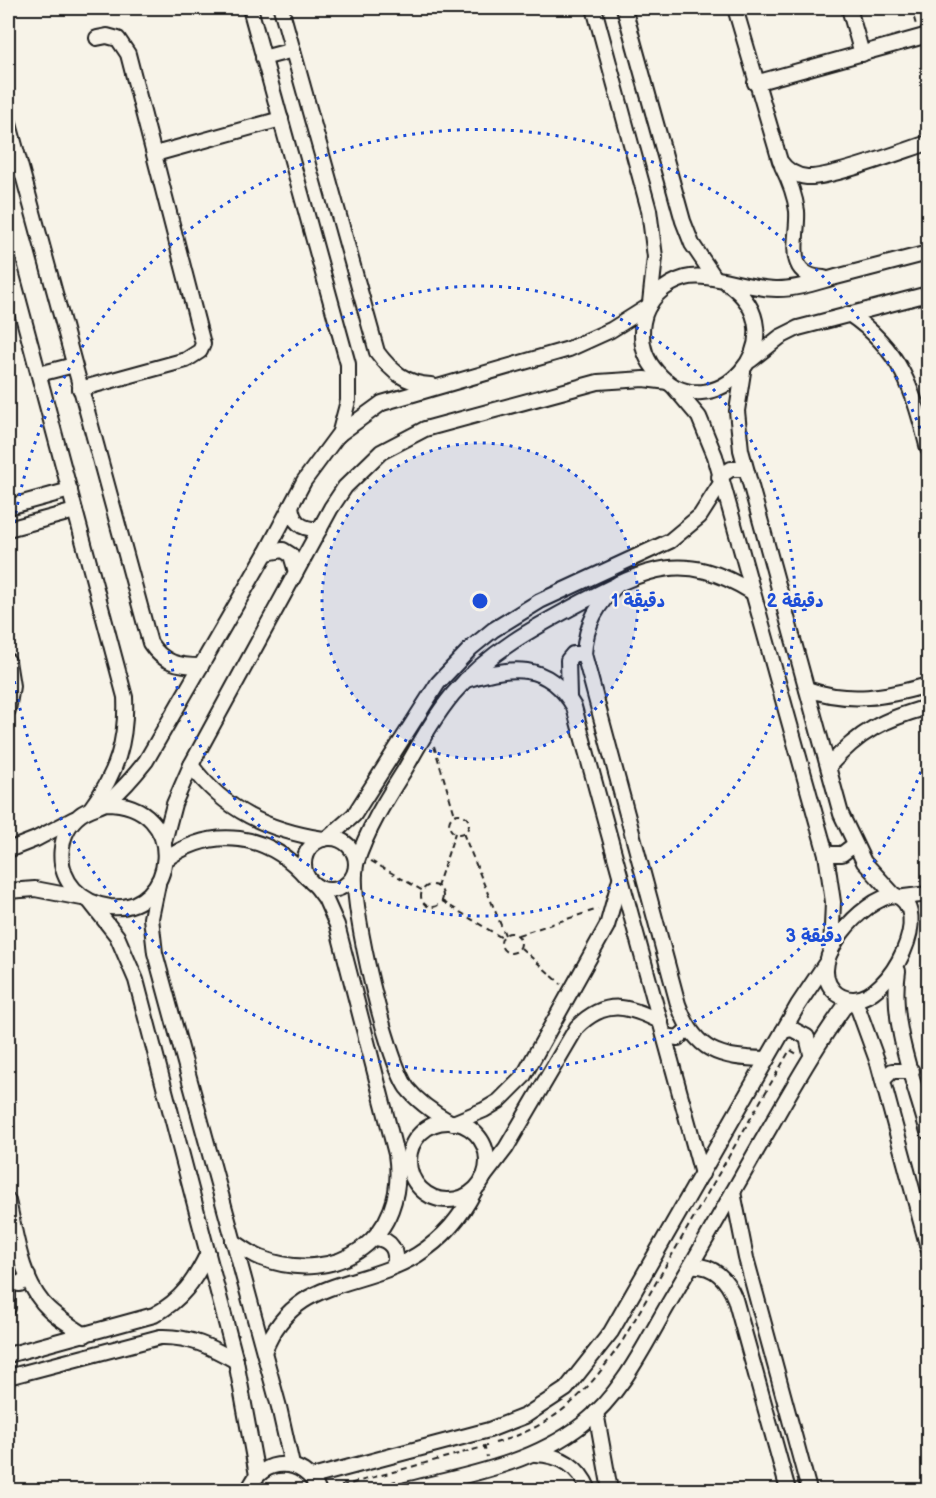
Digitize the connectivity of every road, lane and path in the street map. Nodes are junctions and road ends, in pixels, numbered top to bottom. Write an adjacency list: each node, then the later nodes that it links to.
1 (250, 8): 12 (street)
2 (281, 8): 10 (street)
3 (594, 8): 25 (street)
4 (624, 8): 22 (street)
5 (735, 8): 13 (street)
6 (849, 8): 11 (street)
7 (911, 8): 8 (path)
8 (924, 37): 11 (street)
9 (97, 38): 17 (street)
10 (292, 50): 12 (street); 31 (street)
11 (862, 54): 13 (street)
12 (263, 58): 14 (street)
13 (755, 82): 18 (street)
14 (280, 119): 17 (street); 34 (street)
15 (8, 120): 27 (street)
16 (928, 143): 18 (street)
17 (154, 153): 32 (street)
18 (780, 161): 21 (street)
19 (928, 253): 21 (street)
20 (8, 260): 24 (street)
21 (829, 279): 22 (street)
22 (721, 281): 25 (street); 28 (street)
23 (928, 294): 26 (street)
24 (12, 295): 29 (street)
25 (649, 305): 30 (street); 31 (street)
26 (849, 314): 28 (street); 33 (street)
27 (74, 365): 29 (street); 32 (street)
28 (746, 366): 30 (street); 36 (street)
29 (39, 375): 38 (street)
30 (670, 384): 37 (street); 43 (street)
31 (439, 385): 34 (street)
32 (80, 388): 52 (street)
33 (924, 413): 35 (street)
34 (338, 435): 39 (street)
35 (928, 449)
36 (746, 469): 37 (street); 55 (street)
37 (720, 480): 44 (street); 49 (street)
38 (70, 490): 40 (street); 41 (street)
39 (291, 506): 43 (street); 45 (street)
40 (8, 507)
41 (75, 511): 42 (street); 65 (street)
42 (8, 529)
43 (320, 529): 47 (street)
44 (653, 549): 46 (street); 70 (street)
45 (266, 553): 47 (street); 52 (street)
46 (658, 568): 48 (street); 49 (street)
47 (296, 572): 62 (street)
48 (619, 583): 50 (street); 53 (street)
49 (752, 592): 74 (street)
50 (584, 654): 57 (street); 99 (street)
51 (8, 661): 59 (street)
52 (201, 666): 64 (street)
53 (466, 680): 57 (street); 61 (street)
54 (928, 685): 56 (street)
55 (807, 689): 56 (street); 63 (street)
56 (888, 696): 60 (street)
57 (569, 697): 77 (street)
58 (928, 707): 60 (street)
59 (8, 710)
60 (892, 717): 63 (street)
61 (429, 729): 66 (path); 76 (street)
62 (191, 765): 70 (street); 71 (street)
63 (829, 766): 72 (street)
64 (106, 803): 65 (street); 71 (street)
65 (91, 808): 67 (street)
66 (455, 815): 68 (path); 69 (path)
67 (78, 816): 73 (street); 85 (street)
68 (455, 833): 69 (path); 80 (path)
69 (464, 833): 88 (path)
70 (326, 838): 76 (street); 79 (street)
71 (164, 844): 75 (street)
72 (854, 845): 74 (street); 84 (street)
73 (8, 850)
74 (826, 854): 92 (street)
75 (165, 860): 78 (street); 79 (street)
76 (357, 864): 79 (street); 82 (path); 106 (street)
77 (621, 874): 87 (street); 98 (street)
78 (158, 882): 85 (street); 94 (street)
79 (312, 882): 108 (street)
80 (437, 887): 82 (path); 86 (path)
81 (8, 891): 85 (street)
82 (423, 891): 86 (path)
83 (928, 894): 84 (street)
84 (899, 896): 92 (street); 93 (street)
85 (86, 900): 95 (street)
86 (442, 901): 90 (path)
87 (615, 904): 89 (path); 96 (street)
88 (505, 935): 89 (path); 90 (path)
89 (518, 935): 91 (path)
90 (501, 938): 91 (path)
91 (521, 948): 96 (path)
92 (829, 957): 97 (street); 100 (street)
93 (898, 971): 97 (street); 103 (street)
94 (160, 974): 95 (street); 116 (street)
95 (136, 980): 118 (street)
96 (571, 992): 106 (street)
97 (852, 999): 101 (street); 104 (street)
98 (663, 1029): 99 (street); 110 (street); 111 (street)
99 (688, 1029): 102 (street)
100 (783, 1031): 101 (street); 102 (street)
101 (811, 1054): 113 (street)
102 (767, 1059): 110 (street)
103 (913, 1074): 104 (street); 105 (street); 107 (street)
104 (883, 1080): 117 (street)
105 (928, 1090)
106 (451, 1122): 109 (street); 111 (street)
107 (928, 1132)
108 (396, 1154): 109 (street); 112 (street)
109 (410, 1168): 111 (street); 112 (street)
110 (702, 1174): 134 (street)
111 (479, 1184): 119 (street)
112 (397, 1186): 115 (street)
113 (733, 1192): 120 (street); 122 (street)
114 (8, 1201): 121 (street)
115 (376, 1238): 116 (street); 119 (street)
116 (233, 1241): 129 (street)
117 (928, 1248)
118 (208, 1253): 126 (street); 131 (street)
119 (394, 1265): 129 (street)
120 (690, 1266): 124 (street); 133 (street)
121 (28, 1276): 123 (street); 127 (street)
122 (753, 1281): 124 (street); 148 (street)
123 (8, 1283): 125 (street)
124 (731, 1289): 147 (street)
125 (8, 1308)
126 (154, 1315): 127 (street); 128 (street)
127 (85, 1335): 130 (street)
128 (160, 1337): 131 (street); 132 (street)
129 (264, 1352): 138 (street)
130 (8, 1355)
131 (236, 1361): 139 (street)
132 (8, 1377)
133 (596, 1412): 136 (street); 142 (street)
134 (481, 1432): 137 (path); 140 (street)
135 (497, 1453): 137 (path)
136 (533, 1454): 137 (street); 143 (street)
137 (488, 1462): 141 (street)
138 (292, 1465): 139 (street); 140 (street)
139 (257, 1475): 144 (street)
140 (312, 1477): 145 (street)
141 (401, 1486): 146 (path)
142 (609, 1488): 143 (street)
143 (589, 1489)
144 (249, 1491)
145 (318, 1491)
146 (362, 1491)
147 (788, 1491)
148 (809, 1491)

